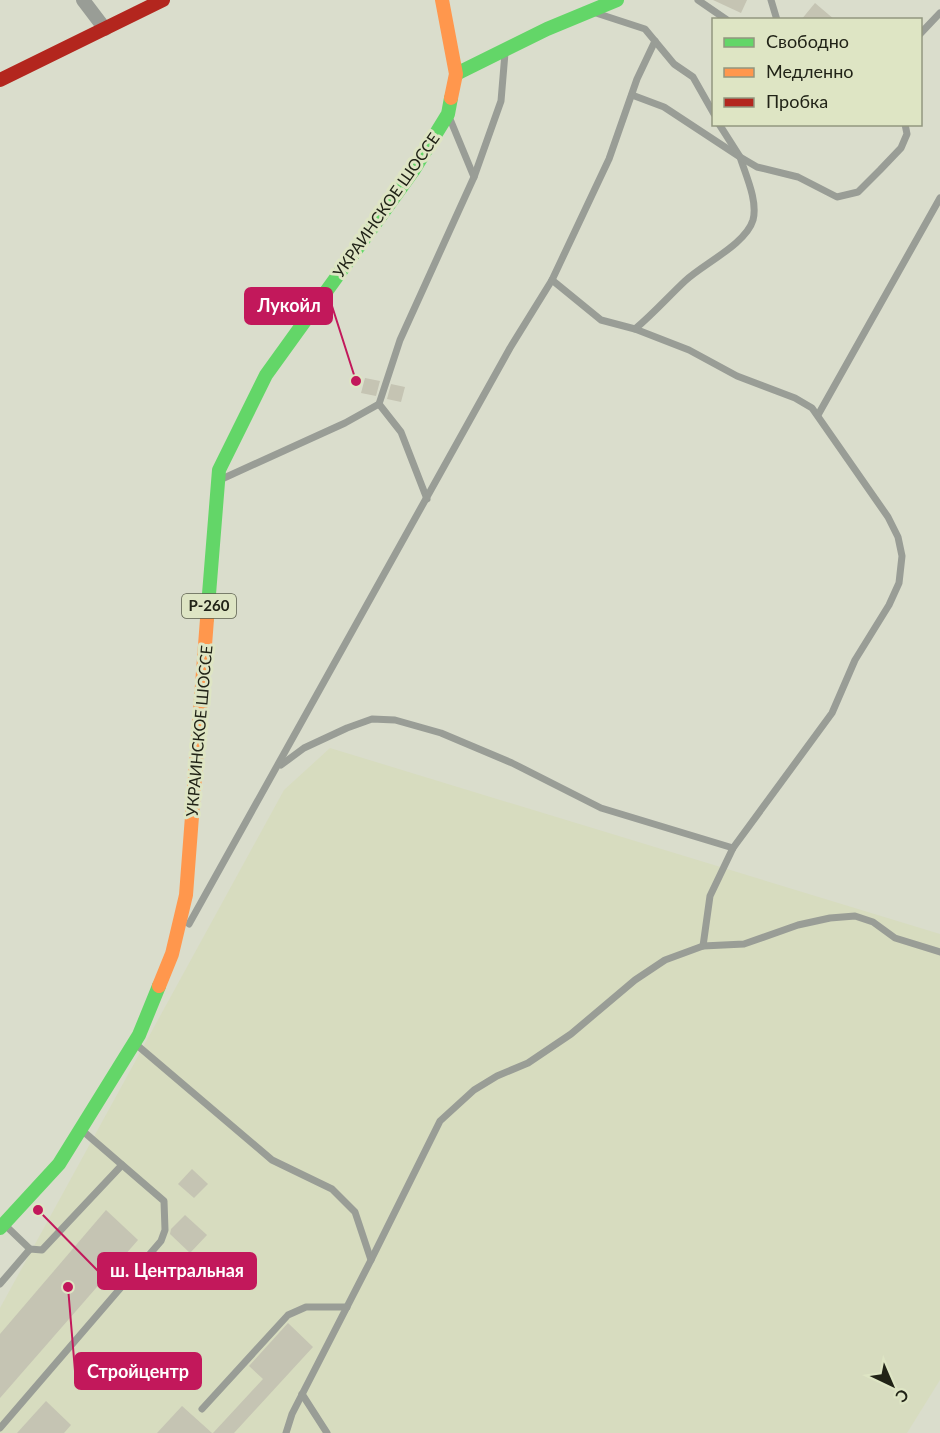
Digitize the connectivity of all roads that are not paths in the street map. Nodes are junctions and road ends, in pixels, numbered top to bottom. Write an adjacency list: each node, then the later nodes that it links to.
1 (163, 0): 11 (main road)
2 (442, 0): 15 (main road, УКРАИНСКОЕ ШОССЕ / Р-260)
3 (616, 0): 7 (main road)
4 (698, 0): 9 (lane)
5 (771, 0): 10 (lane)
6 (86, 1): 11 (street)
7 (590, 11): 13 (lane); 14 (main road)
8 (940, 13): 12 (lane)
9 (723, 18)
10 (776, 18)
11 (105, 29): 16 (main road)
12 (922, 33)
13 (655, 41): 17 (lane); 18 (lane)
14 (505, 50): 15 (main road); 23 (lane)
15 (456, 74): 19 (main road, УКРАИНСКОЕ ШОССЕ / Р-260)
16 (0, 80)
17 (632, 95): 22 (lane); 25 (lane)
18 (712, 110)
19 (448, 114): 23 (lane); 29 (main road, УКРАИНСКОЕ ШОССЕ / Р-260)
20 (720, 126): 22 (lane)
21 (905, 126): 22 (lane)
22 (740, 158): 26 (lane)
23 (474, 177): 27 (lane)
24 (940, 198): 28 (lane)
25 (552, 280): 26 (lane); 30 (lane)
26 (635, 329): 28 (lane)
27 (379, 404): 29 (lane); 30 (lane)
28 (818, 415): 32 (lane)
29 (219, 480): 35 (main road, УКРАИНСКОЕ ШОССЕ / Р-260)
30 (427, 499): 31 (lane)
31 (279, 766): 32 (lane); 35 (lane)
32 (733, 848): 33 (lane)
33 (703, 946): 34 (lane); 41 (lane)
34 (940, 952)
35 (172, 954): 36 (main road, УКРАИНСКОЕ ШОССЕ / Р-260)
36 (134, 1042): 37 (main road, УКРАИНСКОЕ ШОССЕ / Р-260); 41 (lane)
37 (80, 1129): 38 (lane); 39 (main road, УКРАИНСКОЕ ШОССЕ / Р-260)
38 (122, 1165): 40 (lane); 46 (lane)
39 (2, 1226): 40 (lane)
40 (30, 1249): 42 (lane)
41 (371, 1260): 43 (lane)
42 (0, 1284)
43 (347, 1307): 44 (lane); 45 (lane)
44 (302, 1394): 47 (lane); 48 (lane)
45 (202, 1408)
46 (0, 1428)
47 (286, 1433)
48 (327, 1433)

